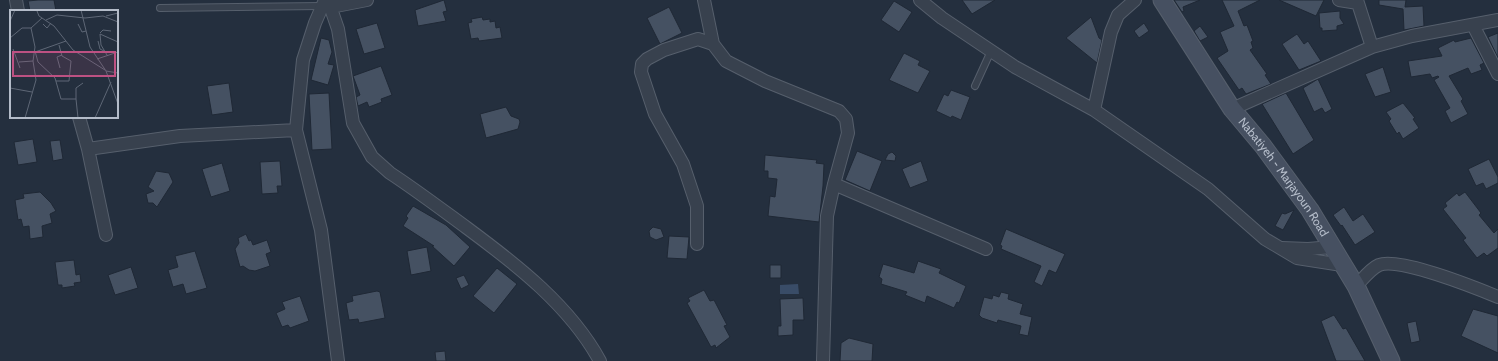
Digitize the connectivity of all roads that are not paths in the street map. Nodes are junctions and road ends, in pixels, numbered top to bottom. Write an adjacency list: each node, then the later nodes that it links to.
1 (16, 0): 11 (street)
2 (367, 0): 9 (street)
3 (704, 0): 14 (street)
4 (920, 0): 16 (street)
5 (1135, 0): 20 (street)
6 (1162, 0): 19 (main road, Nabatiyeh - Marjayoun Road)
7 (1339, 0): 8 (street)
8 (1357, 1): 15 (street)
9 (327, 3): 10 (lane); 22 (street); 34 (street)
10 (160, 8)
11 (18, 10)
12 (1498, 20): 13 (street)
13 (1473, 25): 15 (street); 17 (street)
14 (713, 44): 24 (street); 26 (street)
15 (1372, 47): 19 (street)
16 (991, 51): 18 (lane); 20 (street)
17 (1498, 74)
18 (975, 86)
19 (1232, 109): 27 (main road, Nabatiyeh - Marjayoun Road)
20 (1094, 110): 28 (street)
21 (79, 118): 23 (street)
22 (296, 130): 23 (street); 33 (street)
23 (88, 149): 25 (street)
24 (834, 184): 29 (street); 35 (street)
25 (106, 235)
26 (697, 244)
27 (1332, 247): 28 (street); 30 (main road, Nabatiyeh - Marjayoun Road)
28 (1281, 248): 30 (street)
29 (986, 249)
30 (1342, 265): 31 (main road, Nabatiyeh - Marjayoun Road)
31 (1356, 286): 32 (street); 36 (main road, Nabatiyeh - Marjayoun Road)
32 (1498, 297)
33 (338, 361)
34 (600, 361)
35 (823, 361)
36 (1391, 361)

